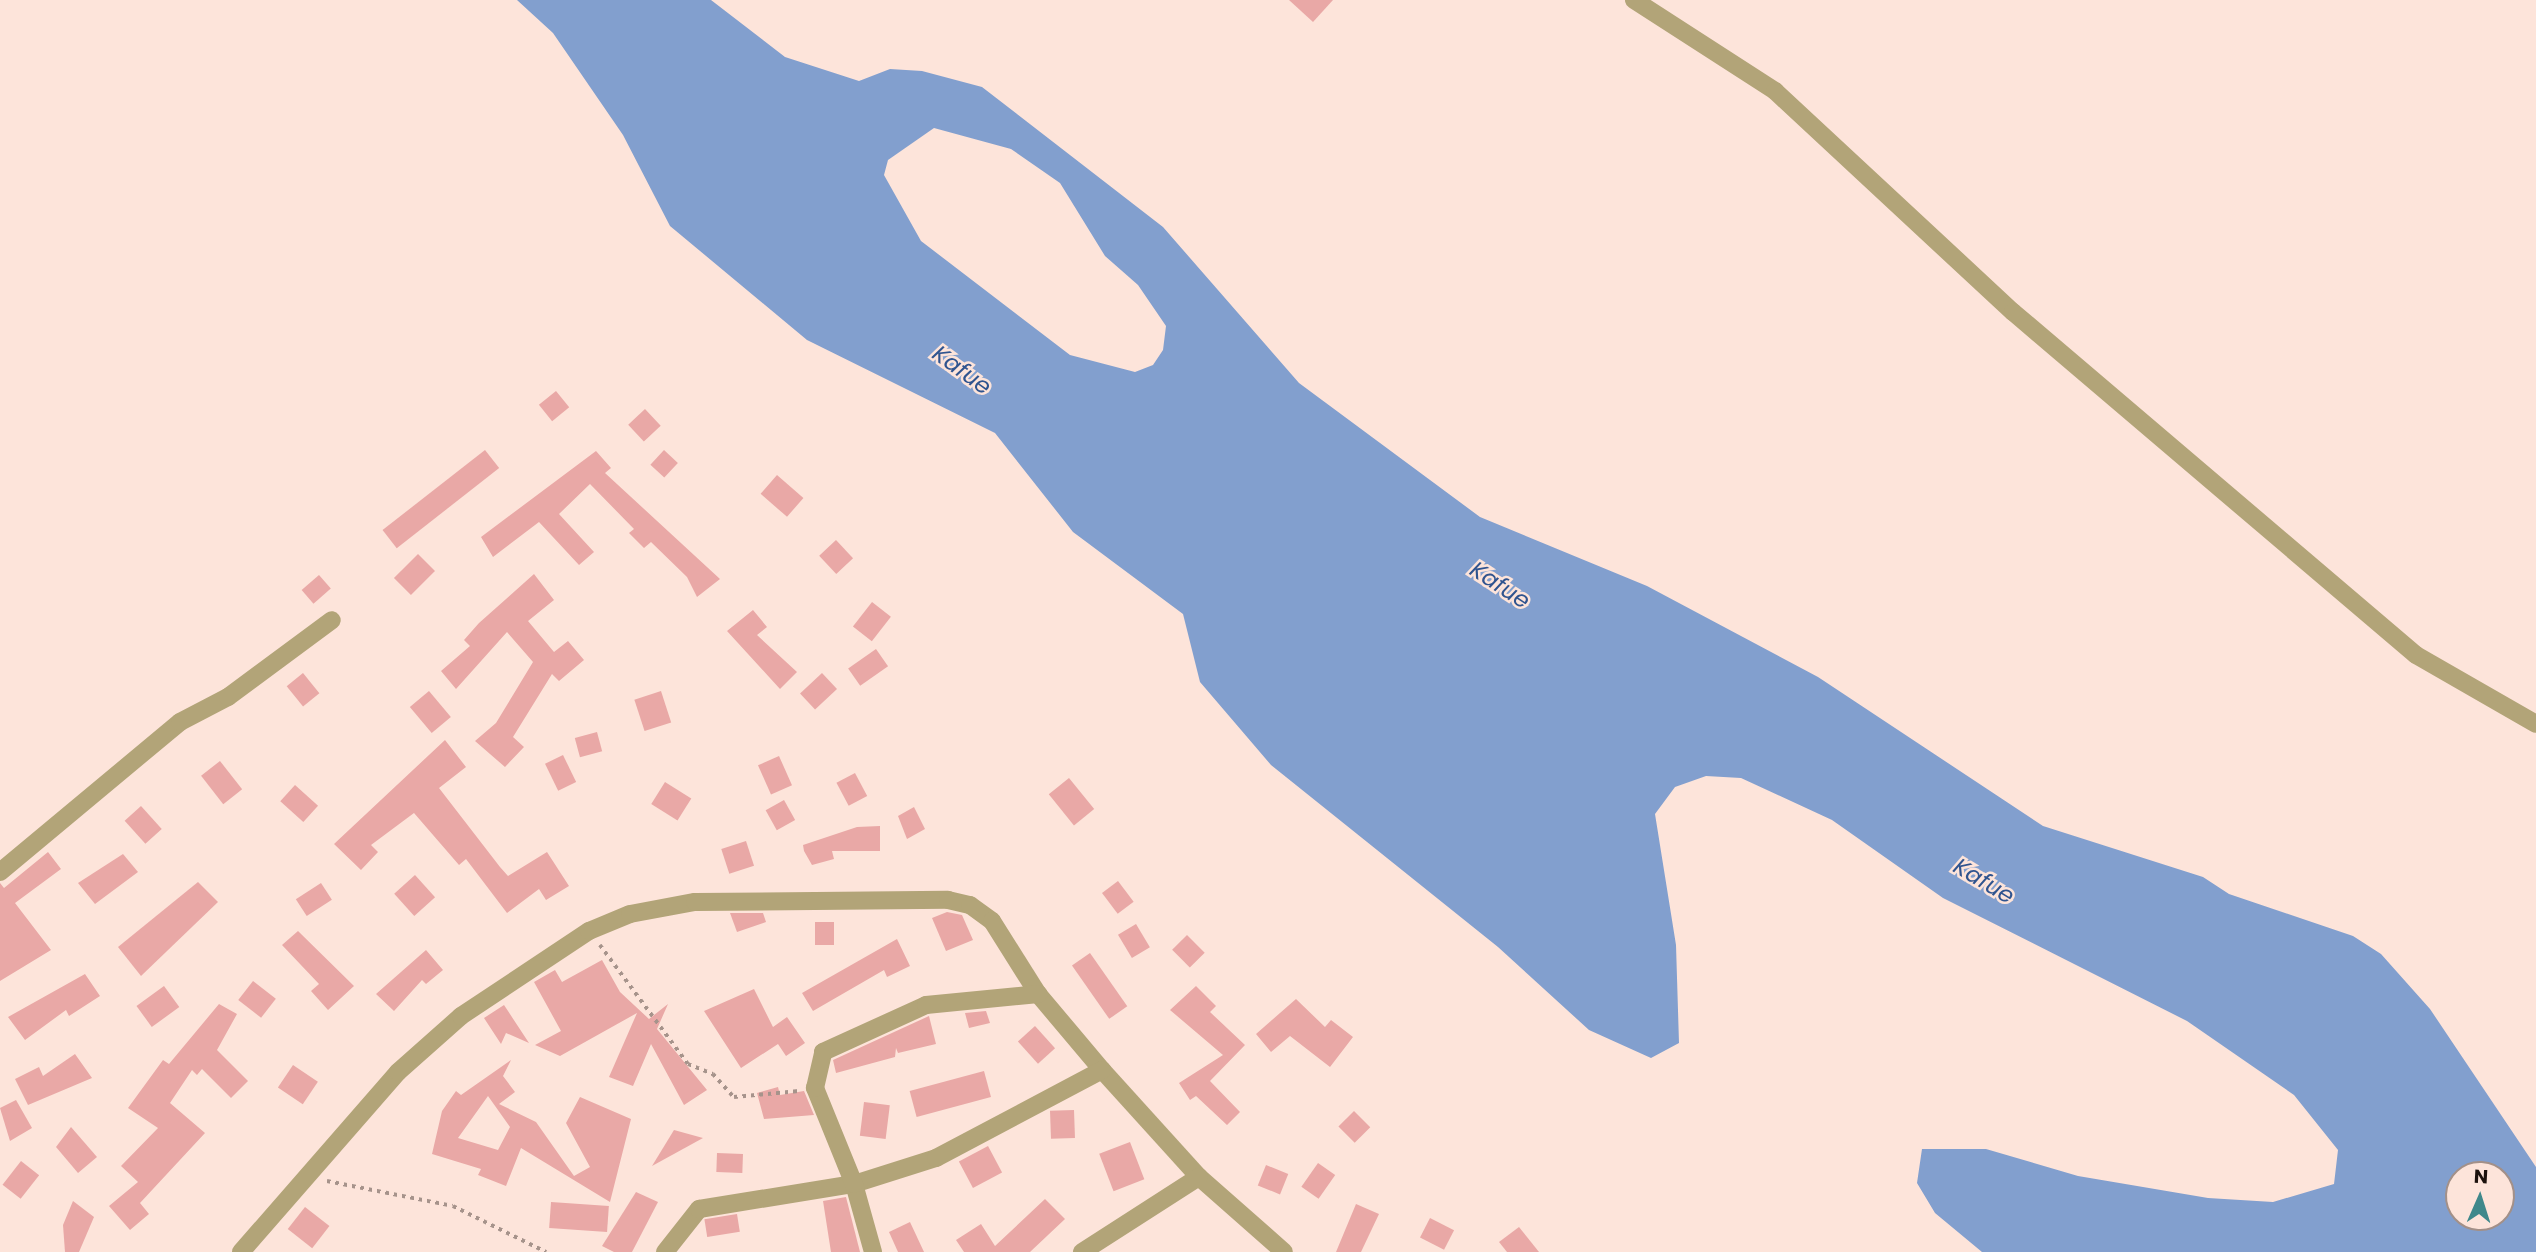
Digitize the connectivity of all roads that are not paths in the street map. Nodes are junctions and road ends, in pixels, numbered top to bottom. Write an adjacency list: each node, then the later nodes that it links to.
1 (1634, 0): 3 (street)
2 (332, 620): 4 (street)
3 (2536, 723)
4 (0, 872)
5 (1038, 994): 6 (street); 8 (street); 9 (street)
6 (1102, 1070): 7 (street); 8 (street)
7 (1199, 1177): 12 (street); 13 (street)
8 (854, 1184): 10 (street); 11 (street)
9 (241, 1252)
10 (665, 1252)
11 (873, 1252)
12 (1082, 1252)
13 (1284, 1252)

